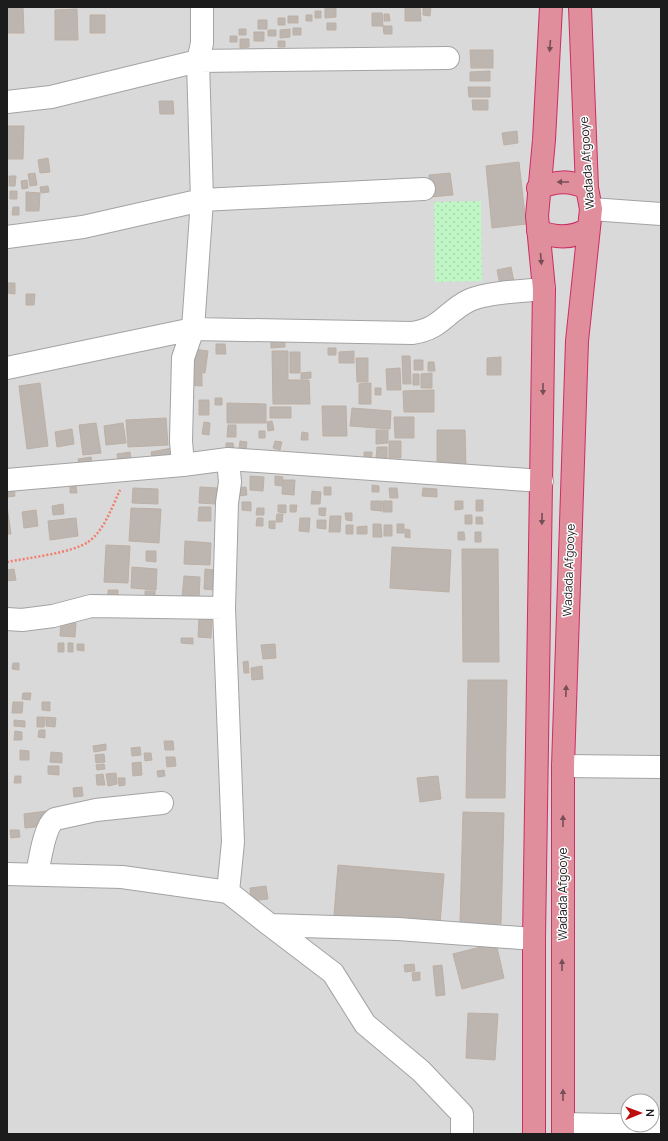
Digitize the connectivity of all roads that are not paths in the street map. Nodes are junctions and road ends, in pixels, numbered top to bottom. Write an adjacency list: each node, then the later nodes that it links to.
1 (202, 7): 5 (street)
2 (551, 7): 7 (highway, one-way to 7)
3 (580, 7): 8 (highway, Wadada Afgooye)
4 (448, 58): 5 (street)
5 (198, 61): 6 (street); 10 (street)
6 (7, 102)
7 (538, 188): 8 (highway, one-way to 7); 13 (highway)
8 (587, 188): 12 (highway, Wadada Afgooye)
9 (424, 189): 10 (street)
10 (202, 200): 14 (street); 16 (street)
11 (661, 214): 12 (street)
12 (589, 219): 13 (highway); 24 (highway, Wadada Afgooye, one-way to 12)
13 (538, 231): 15 (highway, one-way to 15)
14 (7, 237)
15 (544, 288): 16 (street); 21 (highway, one-way to 21)
16 (193, 329): 17 (street); 19 (street)
17 (7, 368)
18 (228, 459): 19 (street); 21 (street); 22 (street)
19 (183, 465): 20 (street)
20 (7, 480)
21 (542, 481): 31 (highway, one-way to 31)
22 (224, 608): 23 (street); 29 (street)
23 (7, 619)
24 (563, 766): 25 (street); 33 (highway, Wadada Afgooye, one-way to 24)
25 (661, 766)
26 (162, 803): 28 (street)
27 (7, 874): 28 (street)
28 (37, 874): 29 (street)
29 (228, 892): 30 (street)
30 (270, 925): 31 (street); 34 (street)
31 (534, 939): 35 (highway)
32 (661, 1126): 33 (street)
33 (563, 1129)
34 (462, 1134)
35 (534, 1134)

